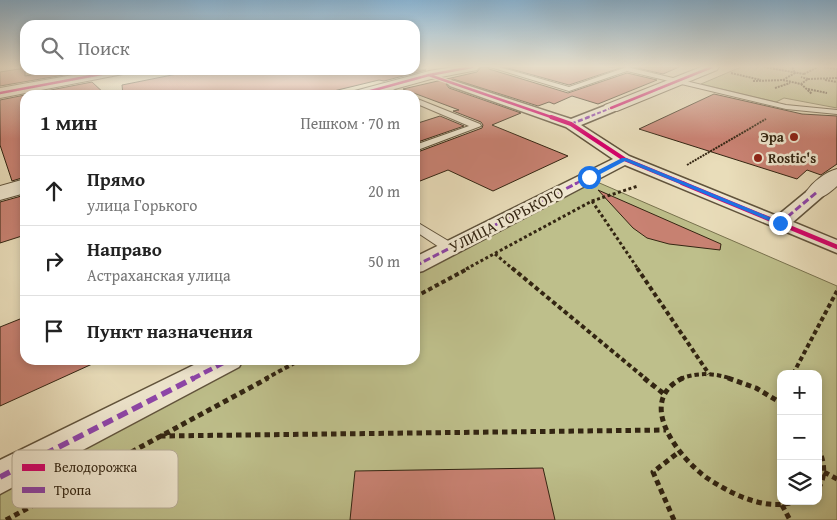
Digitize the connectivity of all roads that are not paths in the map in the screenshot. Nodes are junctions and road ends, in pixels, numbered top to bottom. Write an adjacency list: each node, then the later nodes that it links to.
1 (475, 91): 7 (street)
2 (651, 91): 5 (street)
3 (719, 91): 6 (lane)
4 (420, 102): 8 (lane)
5 (611, 108): 7 (street)
6 (837, 112)
7 (572, 124): 9 (street)
8 (420, 146)
9 (624, 159): 14 (street); 17 (street, УЛИЦА ГОРЬКОГО)
10 (837, 175): 12 (street)
11 (20, 187): 13 (street)
12 (817, 192): 14 (street)
13 (0, 193)
14 (780, 223): 16 (street)
15 (420, 228): 17 (lane)
16 (837, 247)
17 (450, 248): 18 (street, УЛИЦА ГОРЬКОГО)
18 (420, 263)
19 (219, 365): 20 (street)
20 (51, 450)
21 (12, 470): 22 (street)
22 (0, 476)

